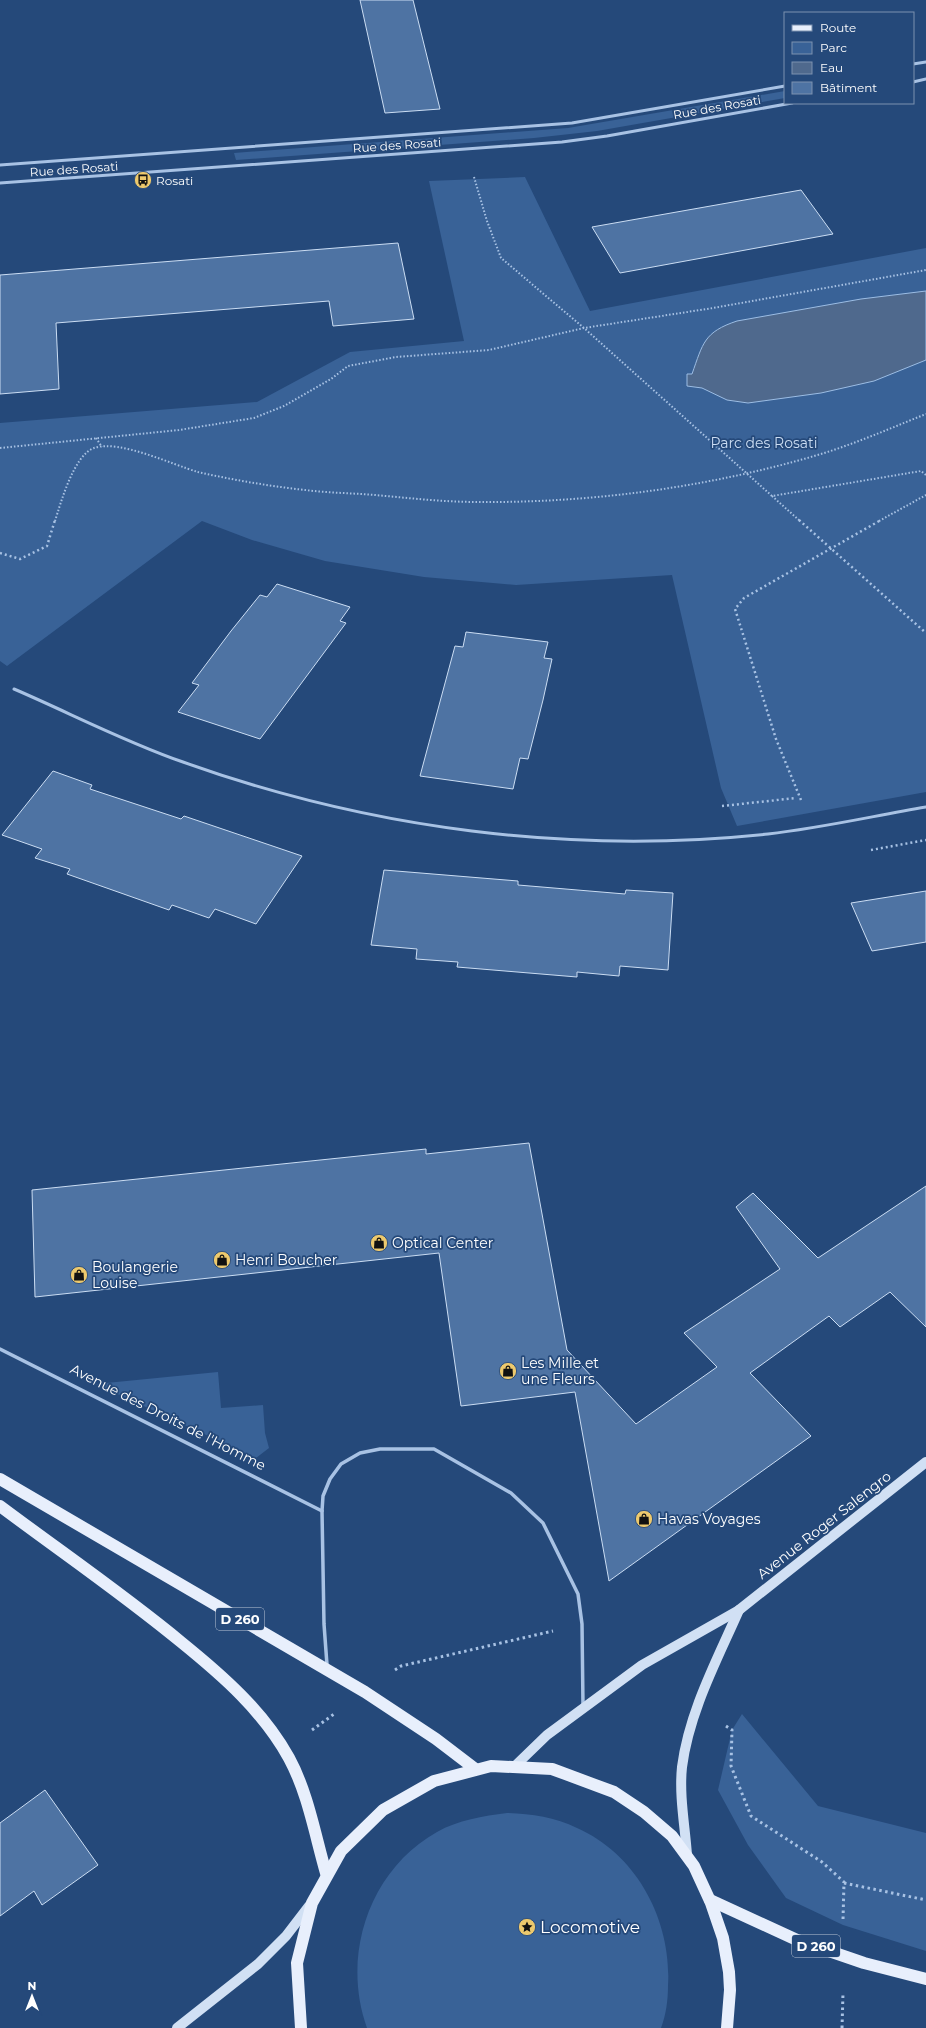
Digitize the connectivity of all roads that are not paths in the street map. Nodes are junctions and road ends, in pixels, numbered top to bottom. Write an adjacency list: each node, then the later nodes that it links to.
1 (926, 62): 2 (street)
2 (914, 64)
3 (926, 79): 4 (street)
4 (914, 82)
5 (784, 86): 7 (street, Rue des Rosati)
6 (786, 104): 8 (street, Rue des Rosati)
7 (0, 165)
8 (0, 183)
9 (14, 689): 10 (lane)
10 (926, 807)
11 (0, 1349): 15 (lane, Avenue des Droits de l'Homme)
12 (926, 1462): 16 (street, Avenue Roger Salengro)
13 (0, 1479): 17 (main road, D 260)
14 (0, 1506): 22 (main road)
15 (322, 1511): 17 (lane); 18 (lane)
16 (739, 1610): 18 (street, Avenue Roger Salengro); 21 (street, Avenue Roger Salengro)
17 (327, 1669): 20 (main road, D 260)
18 (583, 1707): 19 (street, Avenue Roger Salengro)
19 (517, 1764): 20 (main road); 21 (main road)
20 (474, 1768): 22 (main road)
21 (688, 1855): 24 (main road)
22 (326, 1872): 23 (main road)
23 (313, 1900): 26 (street); 27 (main road)
24 (710, 1900): 25 (main road, D 260); 28 (main road)
25 (926, 1979)
26 (177, 2028)
27 (301, 2028)
28 (727, 2028)

